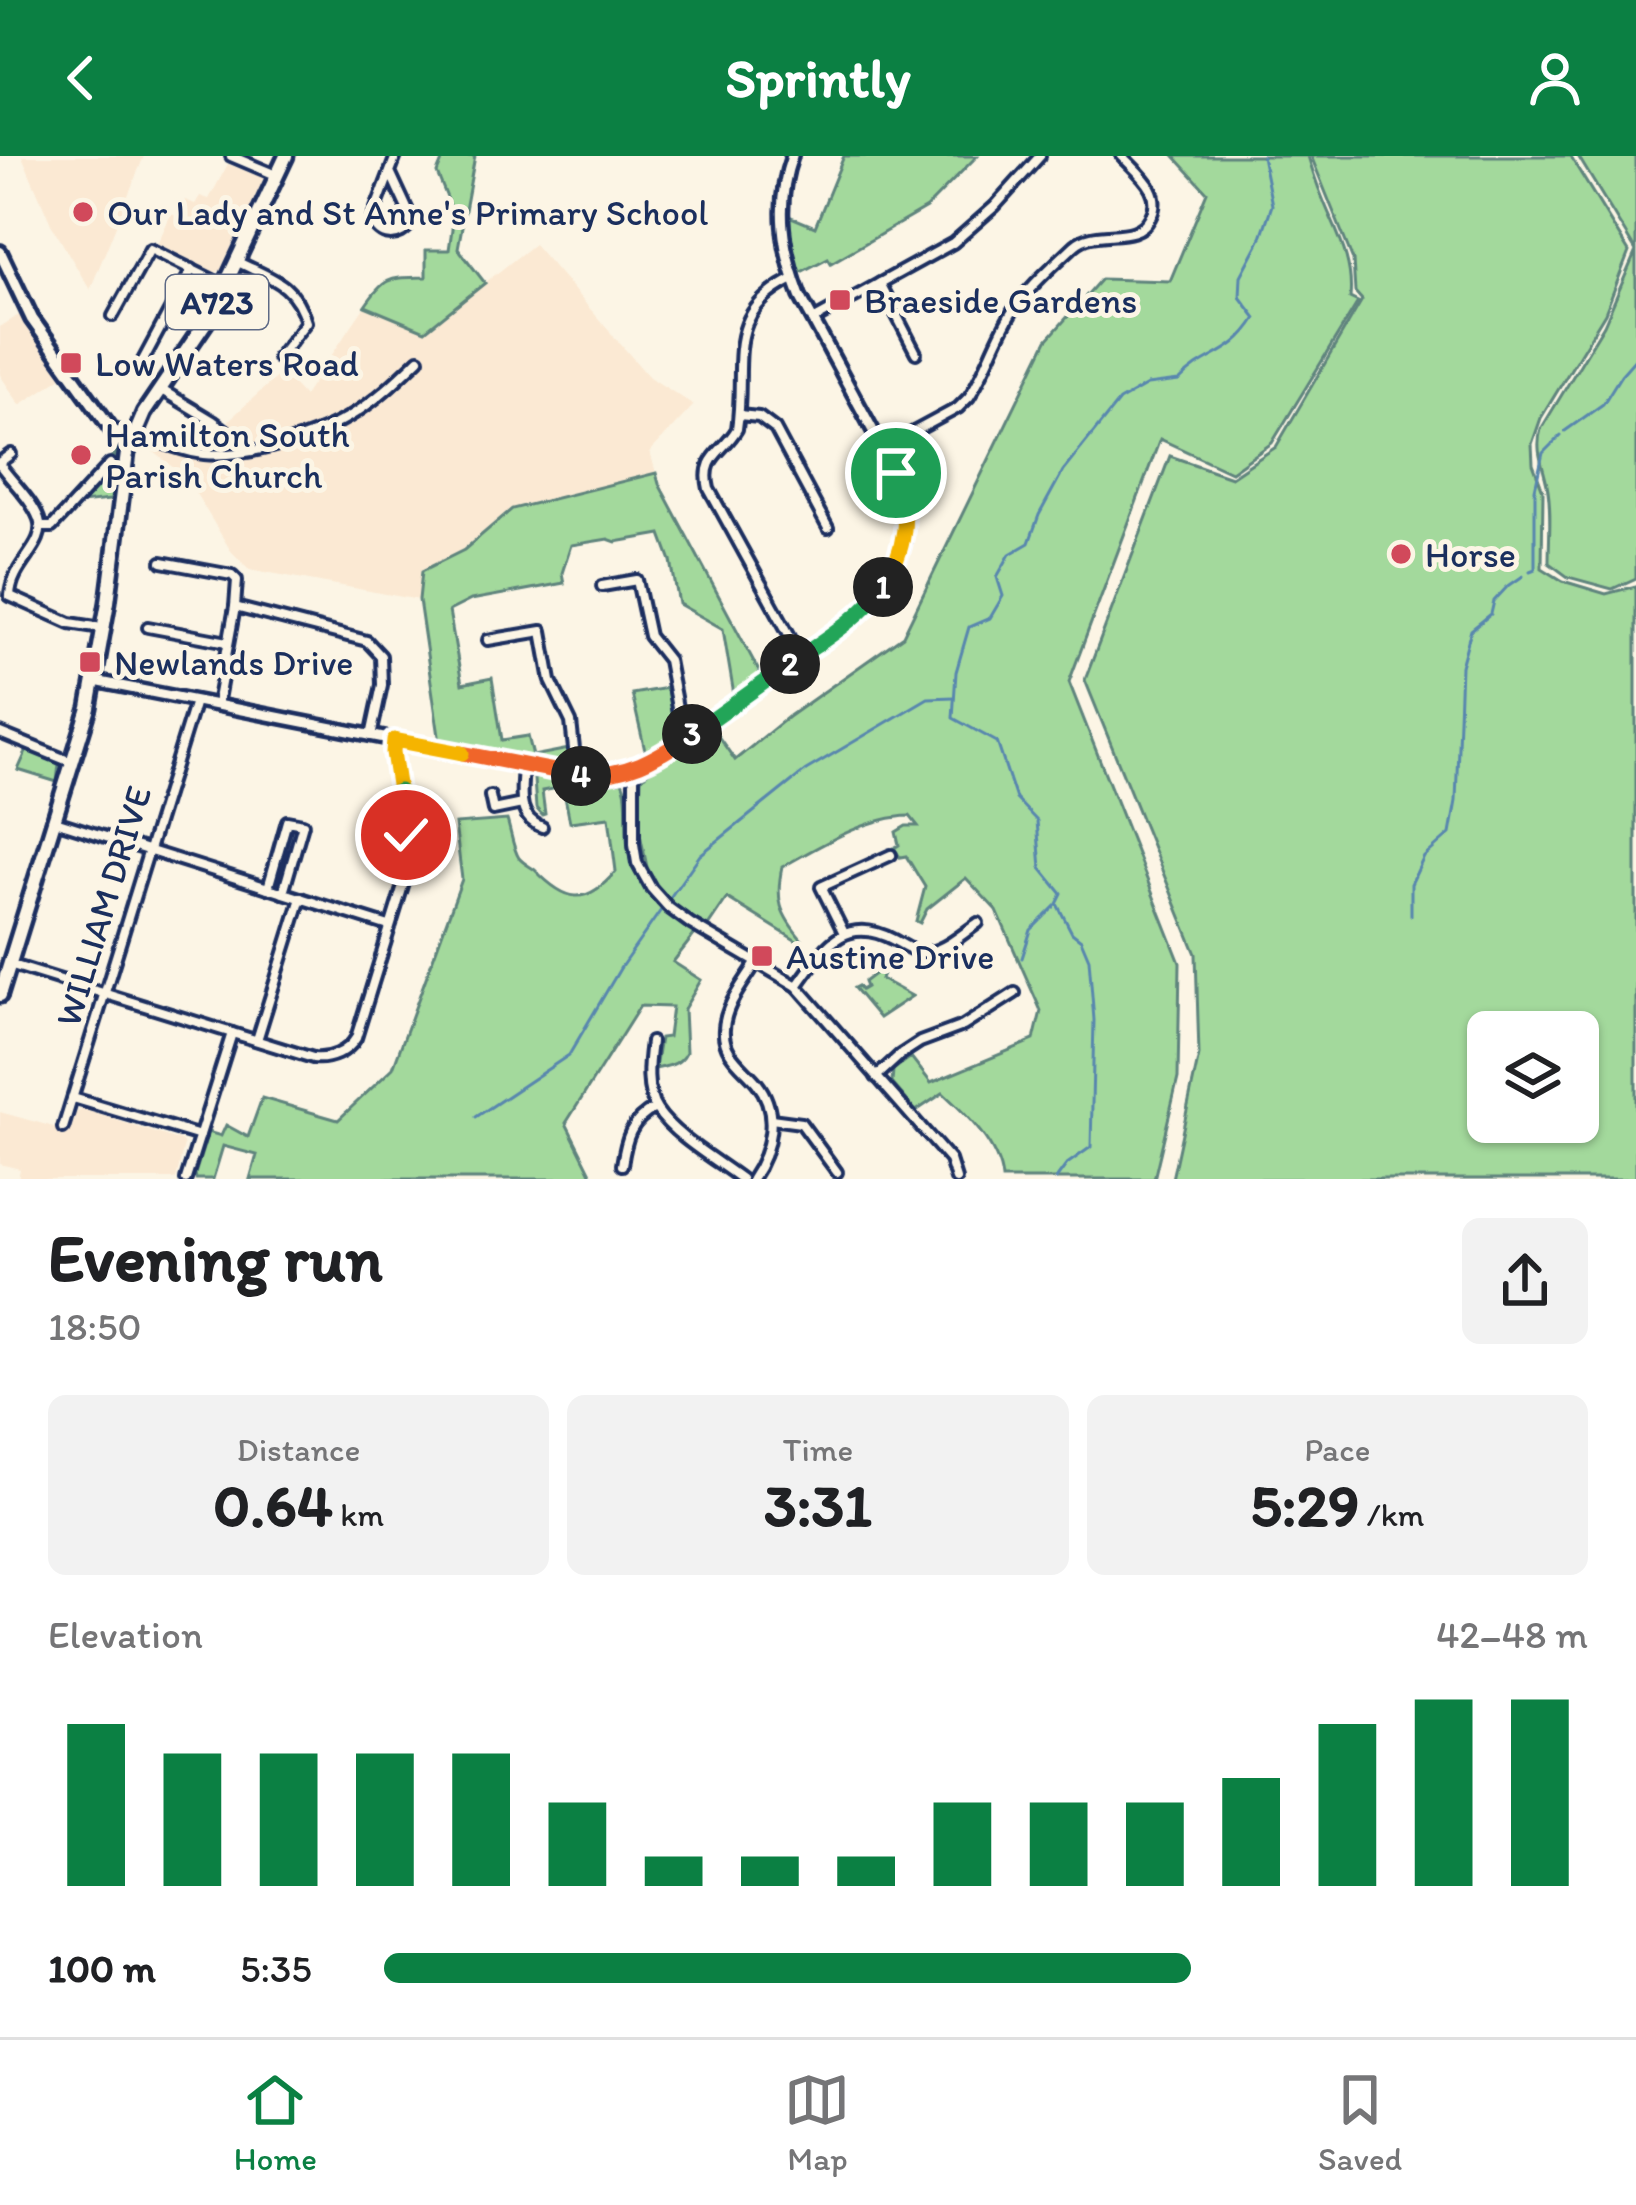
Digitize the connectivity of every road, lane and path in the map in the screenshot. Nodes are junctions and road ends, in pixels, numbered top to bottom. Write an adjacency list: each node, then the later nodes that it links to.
1 (231, 156): 8 (street)
2 (271, 156): 8 (street)
3 (286, 156): 8 (main road, A723)
4 (396, 156): 9 (street)
5 (792, 156): 13 (street)
6 (1040, 156): 14 (street)
7 (1122, 156): 25 (street)
8 (270, 172): 11 (main road, A723)
9 (391, 174): 9 (street)
10 (0, 252): 24 (main road)
11 (238, 262): 15 (main road, A723); 19 (street)
12 (192, 269): 15 (street); 16 (street); 21 (street)
13 (794, 279): 17 (street); 23 (street)
14 (880, 283): 17 (street); 18 (street)
15 (226, 286): 22 (main road, A723)
16 (112, 316)
17 (814, 320): 25 (street)
18 (916, 352)
19 (278, 358)
20 (419, 359): 26 (street)
21 (140, 366)
22 (160, 388): 24 (main road, A723); 26 (street)
23 (739, 416): 31 (street); 40 (street)
24 (132, 439): 26 (street); 37 (main road, A723)
25 (884, 448): 40 (street)
26 (254, 450)
27 (11, 454): 28 (street)
28 (0, 463): 30 (street)
29 (110, 464): 30 (street)
30 (41, 527): 34 (street)
31 (827, 528)
32 (162, 562): 35 (street)
33 (602, 586): 46 (street)
34 (5, 597): 37 (street)
35 (235, 608): 39 (street); 45 (street)
36 (148, 627): 39 (street)
37 (104, 628): 41 (main road, A723)
38 (488, 640): 51 (street)
39 (228, 642): 43 (street)
40 (801, 656): 46 (street)
41 (95, 680): 42 (street); 48 (main road, A723)
42 (195, 700): 43 (street); 56 (street, WILLIAM DRIVE)
43 (218, 705): 45 (street)
44 (0, 733): 48 (street)
45 (371, 736): 47 (street)
46 (688, 737): 50 (street)
47 (394, 740): 49 (street); 62 (street)
48 (73, 763): 54 (main road, A723)
49 (523, 766): 51 (street); 53 (street)
50 (634, 768): 51 (street); 65 (street)
51 (573, 776)
52 (490, 796): 53 (street)
53 (522, 804): 55 (street)
54 (55, 820): 56 (street); 64 (main road, A723)
55 (542, 827)
56 (148, 852): 58 (street); 69 (street, WILLIAM DRIVE)
57 (891, 855): 63 (street)
58 (268, 888): 59 (street); 59 (street)
59 (283, 893): 60 (street)
60 (301, 898): 62 (street); 71 (street)
61 (978, 923): 63 (street)
62 (389, 926): 71 (street)
63 (844, 933): 66 (street)
64 (5, 963): 68 (main road, A723); 69 (street)
65 (756, 963): 66 (street); 76 (street)
66 (797, 986): 73 (street)
67 (1015, 993): 73 (street)
68 (0, 994)
69 (105, 994): 70 (street); 74 (street, WILLIAM DRIVE)
70 (232, 1033): 71 (street); 78 (street)
71 (256, 1040)
72 (651, 1042): 75 (street)
73 (876, 1077): 84 (street)
74 (73, 1098): 77 (street, WILLIAM DRIVE); 78 (street)
75 (655, 1108): 79 (street); 82 (street)
76 (771, 1119): 80 (street); 83 (street)
77 (64, 1128)
78 (200, 1136): 81 (street)
79 (622, 1165)
80 (837, 1172)
81 (186, 1179)
82 (741, 1179)
83 (752, 1179)
84 (956, 1179)

